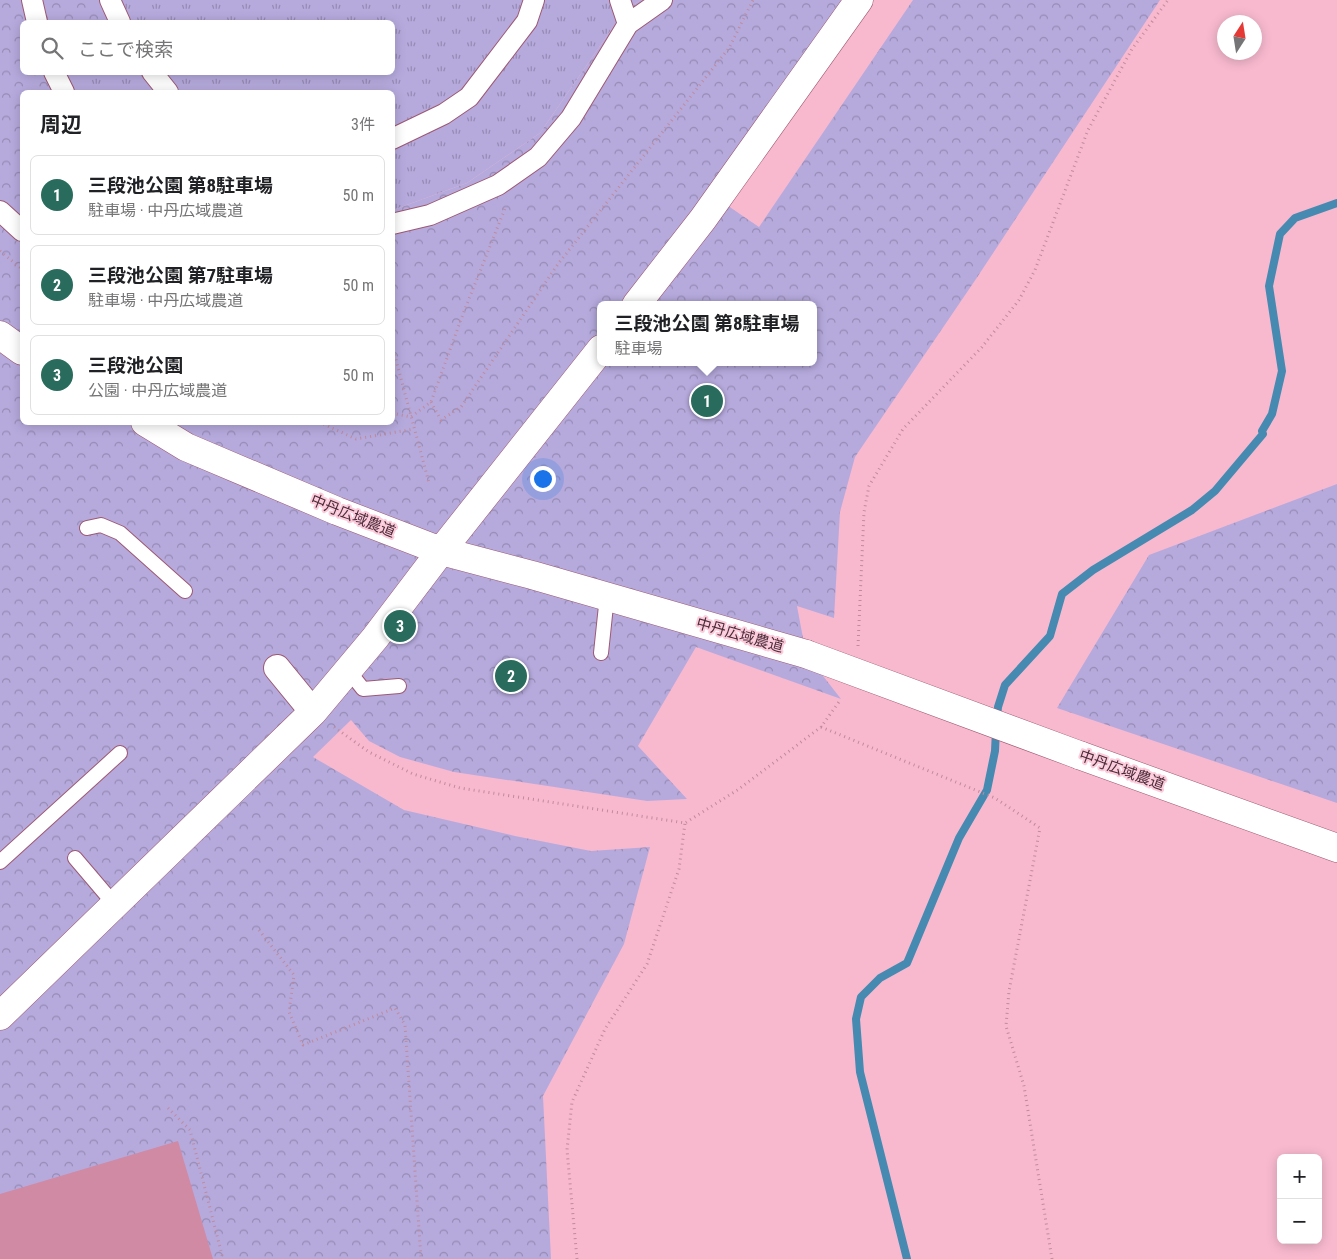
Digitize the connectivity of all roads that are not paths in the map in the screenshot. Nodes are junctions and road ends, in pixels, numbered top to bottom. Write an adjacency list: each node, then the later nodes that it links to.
1 (32, 0): 7 (street)
2 (110, 0): 8 (street)
3 (534, 0): 14 (street)
4 (620, 0): 9 (street)
5 (662, 0): 9 (street)
6 (859, 0): 18 (street)
7 (37, 20)
8 (119, 20)
9 (628, 24): 16 (street)
10 (56, 75): 12 (street)
11 (154, 75): 13 (street)
12 (63, 90)
13 (166, 90)
14 (395, 138)
15 (0, 211): 17 (street)
16 (395, 223)
17 (20, 229)
18 (639, 301)
19 (0, 335): 20 (street)
20 (20, 350)
21 (597, 354): 24 (street)
22 (150, 425): 24 (street, 中丹広域農道)
23 (87, 528): 25 (lane)
24 (441, 551): 26 (street, 中丹広域農道); 29 (street)
25 (185, 590)
26 (606, 596): 27 (lane); 33 (street, 中丹広域農道, bridge)
27 (601, 654)
28 (277, 668): 31 (street)
29 (348, 670): 30 (lane); 31 (street)
30 (399, 686)
31 (313, 712): 36 (street)
32 (120, 753): 35 (lane)
33 (1337, 848)
34 (75, 858): 36 (lane)
35 (0, 862)
36 (115, 905): 37 (street)
37 (0, 1016)

